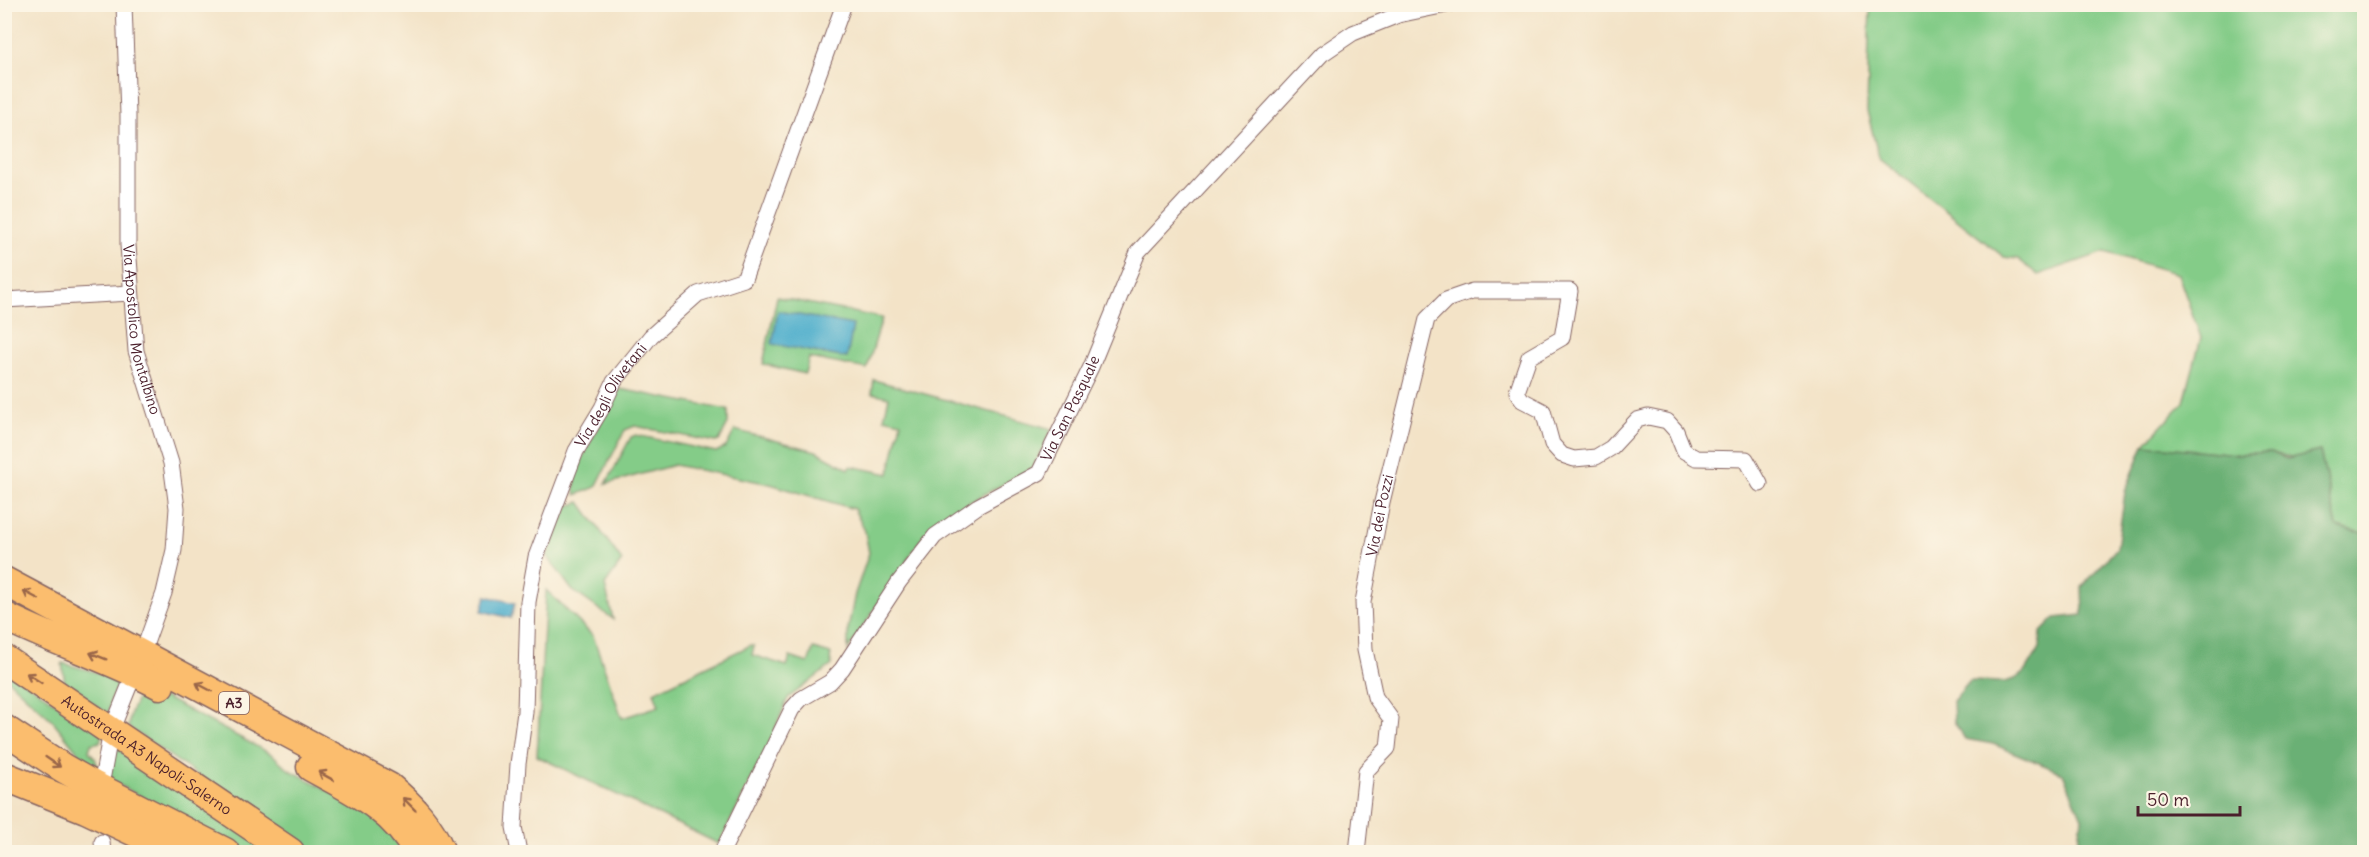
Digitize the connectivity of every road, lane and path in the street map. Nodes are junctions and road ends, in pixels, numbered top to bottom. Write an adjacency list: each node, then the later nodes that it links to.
1 (124, 4): 4 (street, Via Apostolico Montalbino)
2 (844, 4): 24 (street, Via degli Olivetani)
3 (1451, 4): 25 (street, Via San Pasquale)
4 (131, 293): 5 (street); 9 (street, Via Apostolico Montalbino)
5 (4, 300)
6 (1760, 484): 26 (street, Via dei Pozzi)
7 (4, 581): 23 (highway, A3, one-way to 7)
8 (4, 616): 22 (highway, A3, one-way to 8)
9 (146, 646)
10 (4, 659): 21 (highway, Autostrada A3 Napoli-Salerno, one-way to 10)
11 (132, 680): 12 (street)
12 (116, 719)
13 (4, 729): 16 (highway, one-way to 16)
14 (109, 742): 16 (street)
15 (4, 777): 17 (highway)
16 (98, 780): 19 (highway); 20 (highway)
17 (128, 830): 18 (highway); 19 (highway)
18 (157, 852)
19 (178, 852)
20 (225, 852)
21 (290, 852)
22 (417, 852)
23 (441, 852)
24 (519, 852)
25 (722, 852)
26 (1357, 852)

